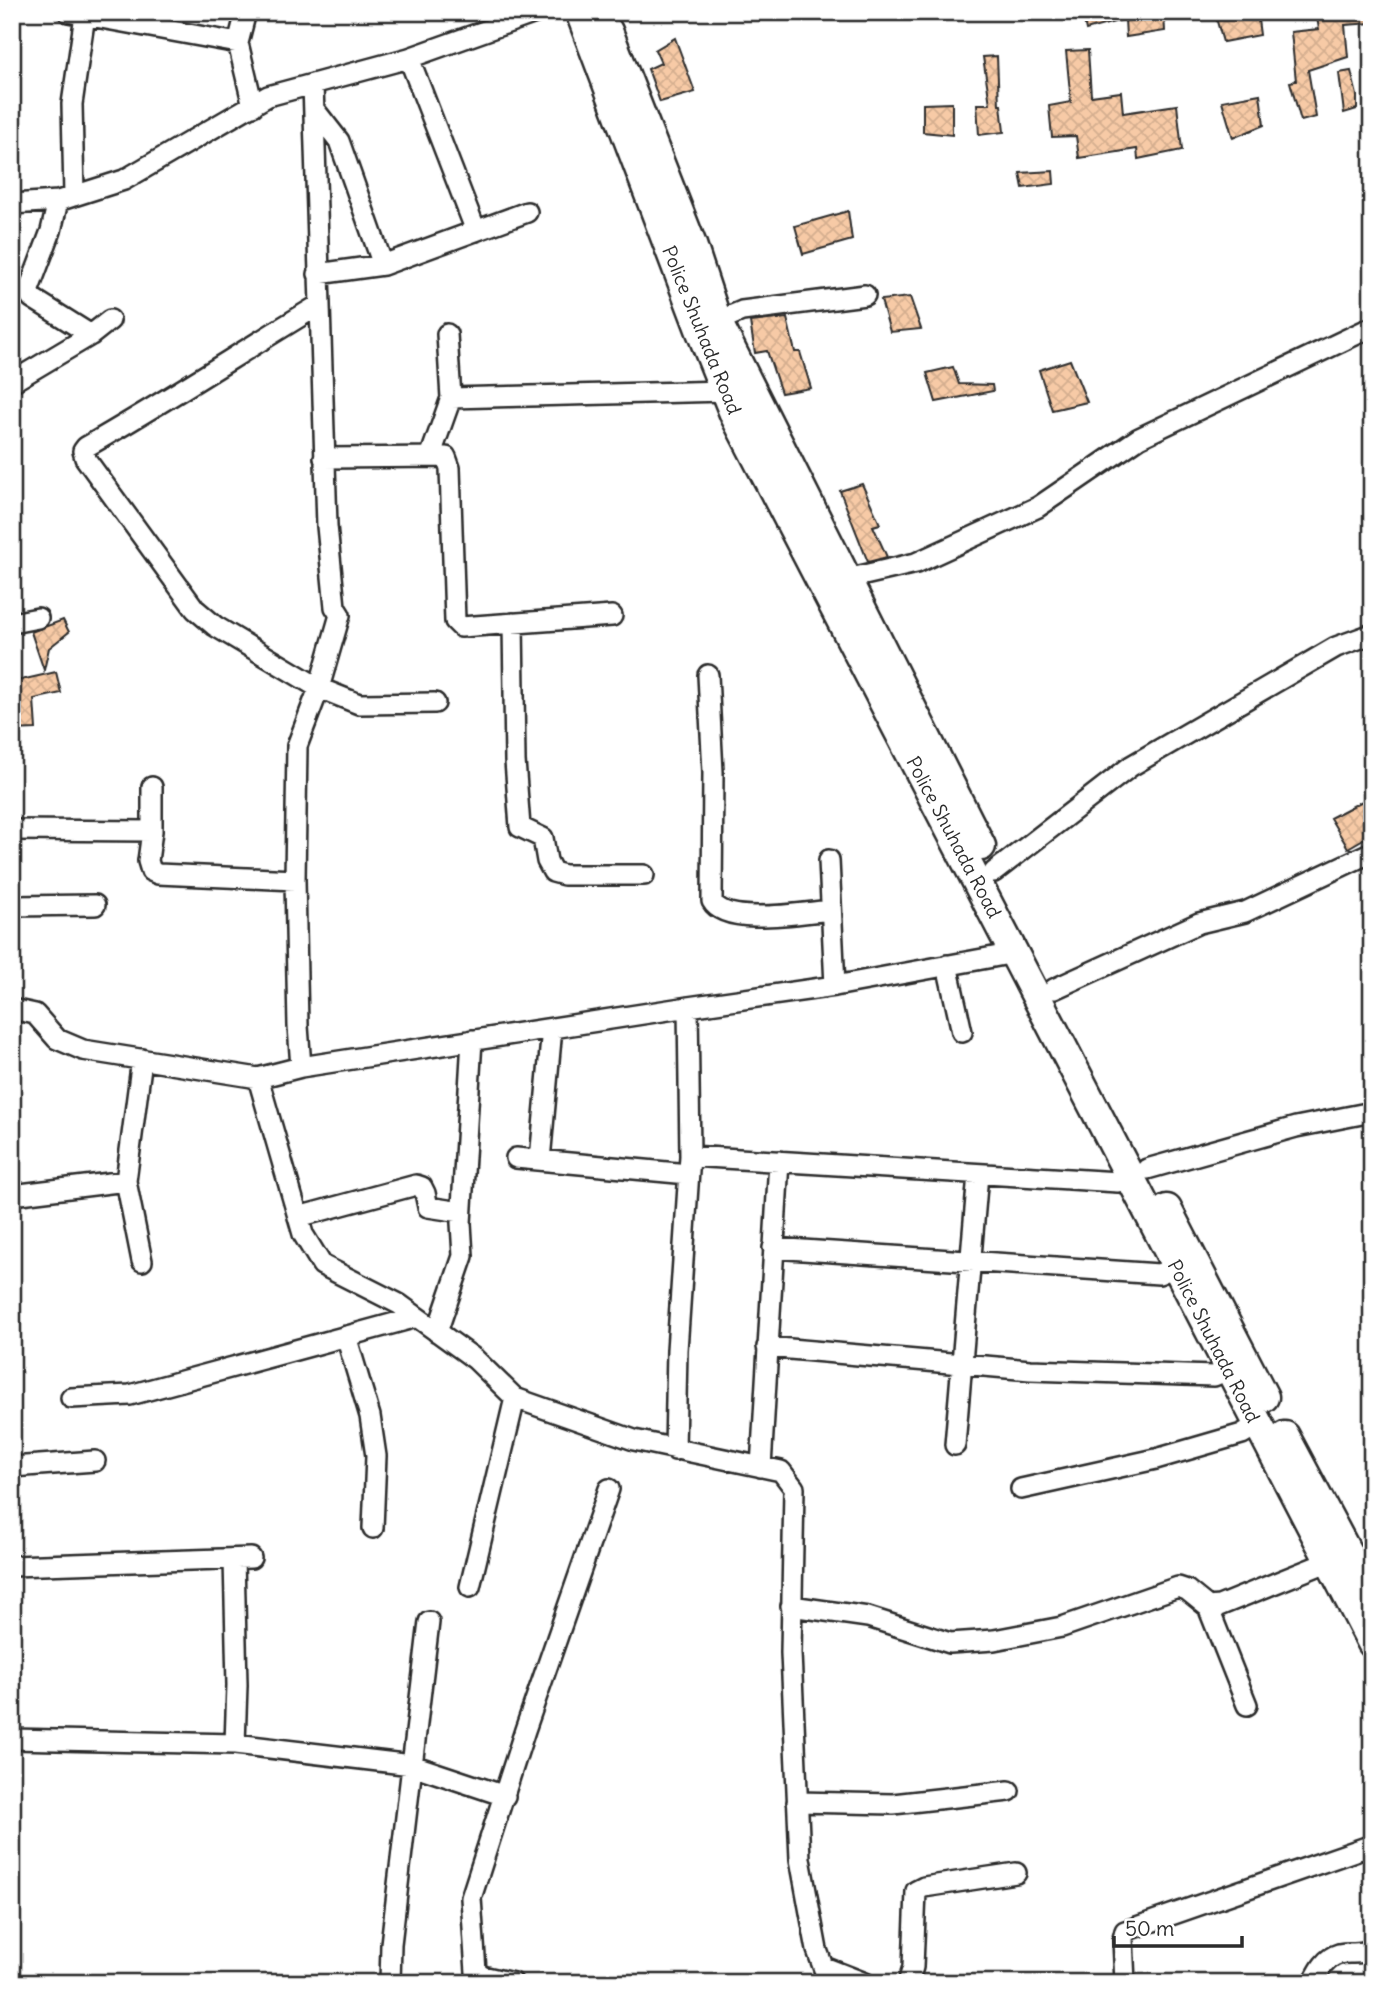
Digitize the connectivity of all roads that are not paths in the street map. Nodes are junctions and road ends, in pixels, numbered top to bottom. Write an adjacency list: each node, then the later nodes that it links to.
1 (246, 12): 6 (street)
2 (538, 12): 7 (street)
3 (580, 12): 20 (main road, Police Shuhada Road)
4 (601, 12): 20 (main road, Police Shuhada Road)
5 (76, 14): 6 (street); 11 (street)
6 (238, 43): 9 (street)
7 (409, 58): 8 (street); 14 (street)
8 (313, 84): 9 (street); 10 (street)
9 (253, 106): 11 (street)
10 (314, 109): 15 (street); 16 (street)
11 (66, 198): 12 (street); 23 (street)
12 (12, 204)
13 (527, 212): 14 (street)
14 (476, 231): 15 (street)
15 (383, 265): 16 (street)
16 (318, 274): 18 (street)
17 (865, 295): 20 (street)
18 (319, 305): 28 (street); 36 (street)
19 (110, 320): 23 (street)
20 (708, 325): 25 (main road, Police Shuhada Road); 29 (main road, Police Shuhada Road)
21 (1372, 327): 29 (street)
22 (447, 334): 26 (street)
23 (91, 335): 24 (street)
24 (12, 382)
25 (726, 391): 26 (street); 38 (main road, Police Shuhada Road)
26 (451, 398): 27 (street)
27 (430, 457): 28 (street); 32 (street)
28 (324, 458): 36 (street)
29 (847, 579): 38 (main road, Police Shuhada Road)
30 (612, 616): 32 (street)
31 (37, 618): 33 (street)
32 (513, 623): 45 (street)
33 (12, 624)
34 (1372, 635): 44 (street)
35 (708, 675): 49 (street)
36 (319, 688): 37 (street); 46 (street)
37 (435, 704)
38 (916, 743): 44 (main road, Police Shuhada Road); 50 (main road, Police Shuhada Road)
39 (152, 787): 41 (street)
40 (12, 830): 41 (street)
41 (152, 831): 46 (street)
42 (1372, 852): 53 (street)
43 (829, 860): 49 (street)
44 (994, 872): 53 (main road, Police Shuhada Road)
45 (644, 874)
46 (295, 880): 60 (street)
47 (94, 905): 48 (street)
48 (12, 906)
49 (831, 910): 52 (street)
50 (1015, 953): 51 (street); 63 (main road, Police Shuhada Road)
51 (947, 965): 52 (street); 57 (street)
52 (835, 986): 54 (street)
53 (1054, 989): 63 (main road, Police Shuhada Road)
54 (688, 1007): 56 (street); 67 (street)
55 (12, 1009): 59 (street)
56 (552, 1028): 58 (street); 65 (street)
57 (962, 1032)
58 (472, 1040): 60 (street); 72 (street)
59 (142, 1059): 61 (street); 70 (street)
60 (301, 1067): 61 (street)
61 (258, 1078): 73 (street)
62 (1372, 1112): 68 (street)
63 (1125, 1147): 68 (main road, Police Shuhada Road)
64 (516, 1158): 65 (street)
65 (540, 1160): 67 (street)
66 (779, 1161): 67 (street); 69 (street); 74 (street)
67 (689, 1165): 88 (street)
68 (1138, 1173): 69 (street); 77 (main road, Police Shuhada Road); 98 (main road, Police Shuhada Road)
69 (978, 1174): 76 (street)
70 (126, 1181): 71 (street); 75 (street)
71 (12, 1195)
72 (461, 1212): 73 (street); 79 (street)
73 (298, 1217): 78 (street)
74 (774, 1248): 76 (street); 81 (street)
75 (142, 1261)
76 (970, 1262): 77 (street); 82 (street)
77 (1175, 1267): 83 (main road, Police Shuhada Road)
78 (417, 1317): 79 (street); 80 (street)
79 (437, 1332): 85 (street)
80 (346, 1336): 84 (street); 94 (street)
81 (767, 1347): 82 (street); 91 (street)
82 (961, 1364): 83 (street); 87 (street)
83 (1228, 1370): 86 (main road, Police Shuhada Road)
84 (71, 1398)
85 (514, 1398): 88 (street); 97 (street)
86 (1258, 1425): 93 (street); 95 (main road, Police Shuhada Road)
87 (956, 1445)
88 (675, 1450): 91 (street)
89 (94, 1461): 90 (street)
90 (12, 1467)
91 (761, 1467): 99 (street)
92 (609, 1489): 108 (street)
93 (1021, 1489)
94 (373, 1528)
95 (1330, 1561): 100 (street); 102 (main road, Police Shuhada Road)
96 (12, 1566): 105 (street)
97 (470, 1587)
98 (1372, 1599)
99 (792, 1606): 100 (street); 109 (street)
100 (1208, 1608): 103 (street)
101 (429, 1622): 106 (street)
102 (1372, 1643)
103 (1247, 1705)
104 (12, 1739): 105 (street)
105 (235, 1744): 106 (street)
106 (412, 1765): 108 (street); 114 (street)
107 (1009, 1790): 109 (street)
108 (505, 1796): 115 (street)
109 (797, 1802): 113 (street)
110 (1372, 1845): 118 (street)
111 (1016, 1873): 117 (street)
112 (1372, 1949): 119 (street)
113 (827, 1975): 116 (street)
114 (390, 1983)
115 (513, 1983)
116 (864, 1983)
117 (908, 1983)
118 (1125, 1983)
119 (1313, 1983)

